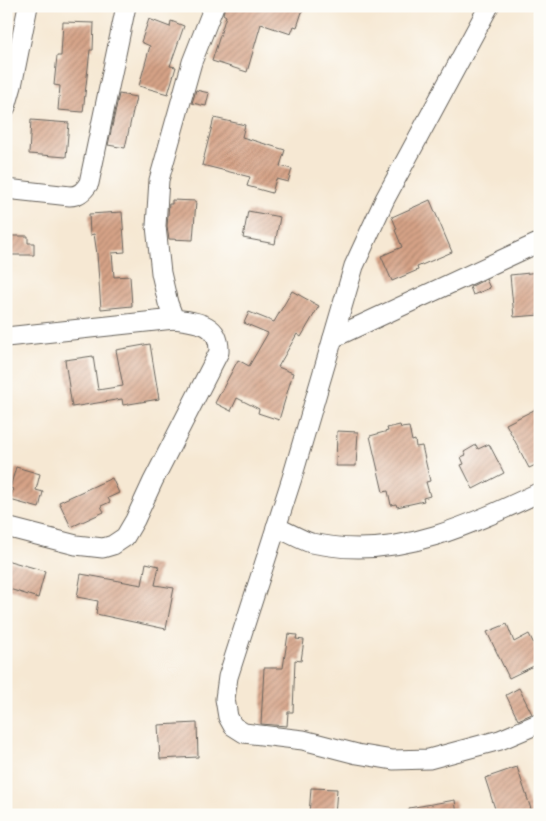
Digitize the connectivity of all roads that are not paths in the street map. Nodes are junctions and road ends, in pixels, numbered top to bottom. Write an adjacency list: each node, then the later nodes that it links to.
1 (28, 6): 5 (street)
2 (126, 6): 6 (street)
3 (214, 6): 8 (street)
4 (489, 6): 10 (street)
5 (6, 107)
6 (6, 189)
7 (540, 242): 10 (street)
8 (174, 319): 9 (street); 12 (street)
9 (6, 337)
10 (333, 338): 13 (street)
11 (540, 492): 13 (street)
12 (6, 527)
13 (276, 527): 14 (street)
14 (540, 723)

